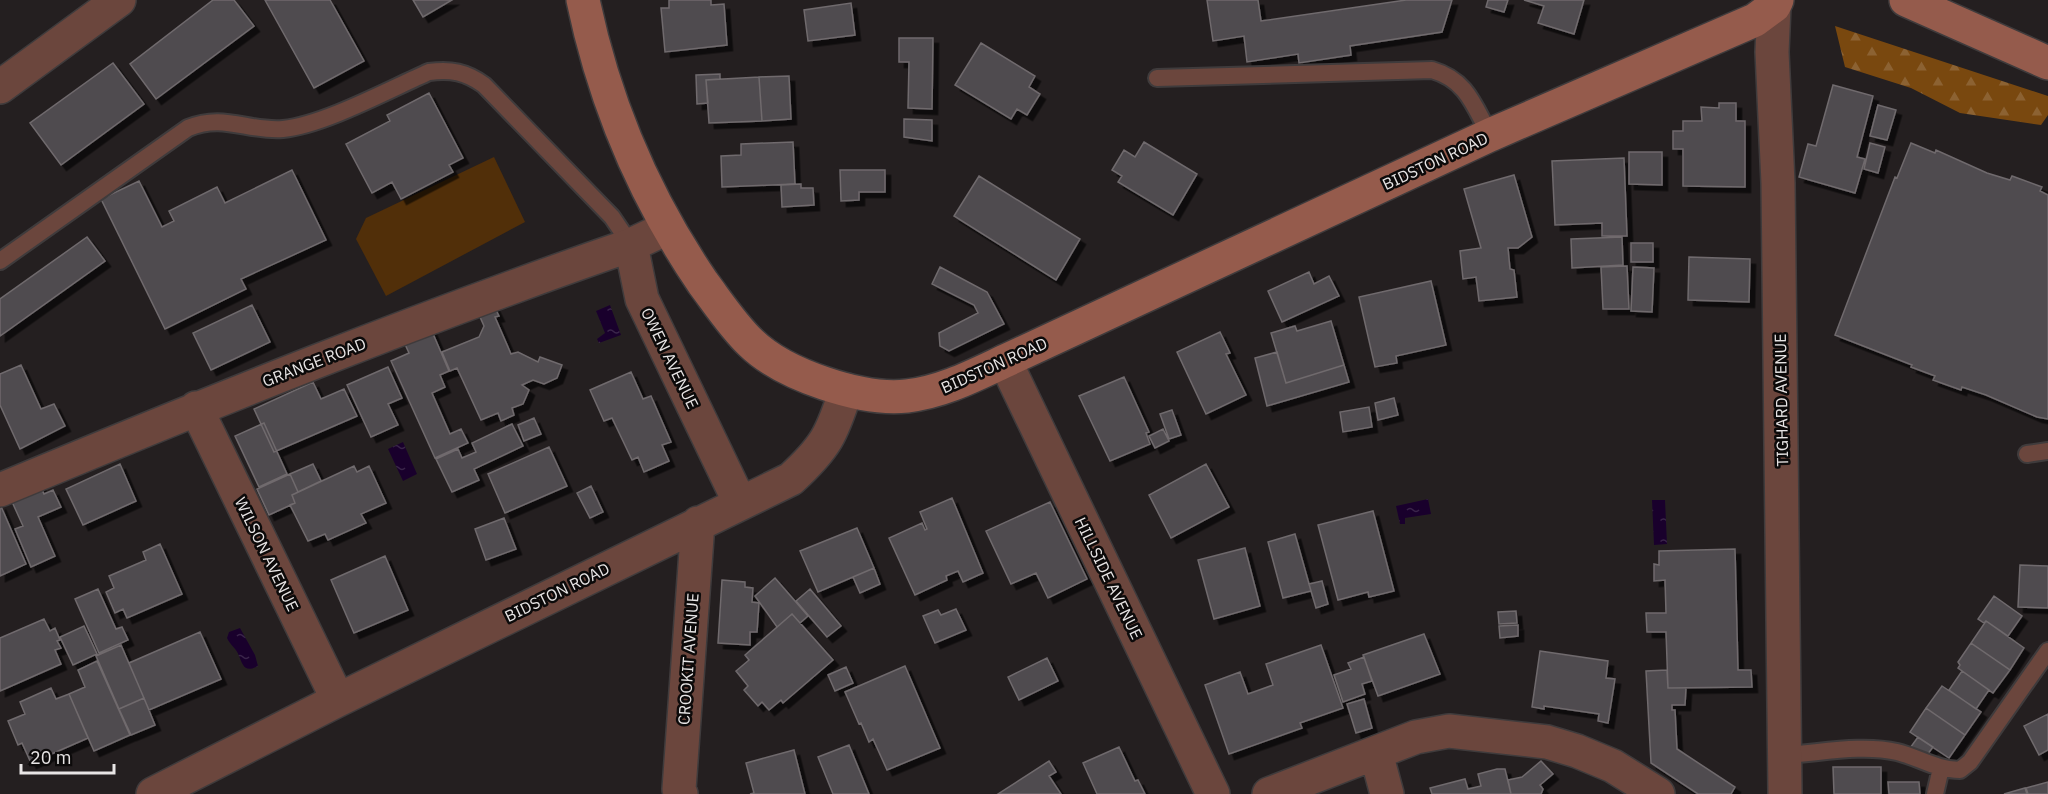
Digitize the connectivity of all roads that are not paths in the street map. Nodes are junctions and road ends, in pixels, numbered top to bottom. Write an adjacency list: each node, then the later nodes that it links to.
1 (119, 0): 7 (street)
2 (584, 0): 9 (street)
3 (1775, 3): 8 (street, BIDSTON ROAD); 23 (street, TIGHARD AVENUE)
4 (1921, 3): 5 (street)
5 (2048, 63)
6 (1156, 78): 8 (lane)
7 (0, 87)
8 (1490, 135): 12 (street, BIDSTON ROAD)
9 (666, 228): 10 (street); 13 (street)
10 (631, 245): 11 (lane); 14 (street, GRANGE ROAD); 18 (street, OWEN AVENUE)
11 (0, 261)
12 (1005, 361): 13 (street, BIDSTON ROAD); 27 (street, HILLSIDE AVENUE)
13 (846, 390): 18 (street, BIDSTON ROAD)
14 (196, 408): 17 (street, GRANGE ROAD); 21 (street, WILSON AVENUE)
15 (2048, 452): 16 (lane)
16 (2027, 454)
17 (0, 490)
18 (740, 503): 19 (street, BIDSTON ROAD)
19 (698, 524): 21 (street, BIDSTON ROAD); 25 (street, CROOKIT AVENUE)
20 (2048, 651): 24 (lane)
21 (338, 700): 26 (street, BIDSTON ROAD)
22 (1376, 753): 28 (street); 29 (street); 30 (street)
23 (1785, 755): 24 (lane); 31 (street, TIGHARD AVENUE)
24 (1941, 768): 32 (lane)
25 (676, 792)
26 (153, 794)
27 (1214, 794)
28 (1269, 794)
29 (1387, 794)
30 (1658, 794)
31 (1785, 794)
32 (1935, 794)

